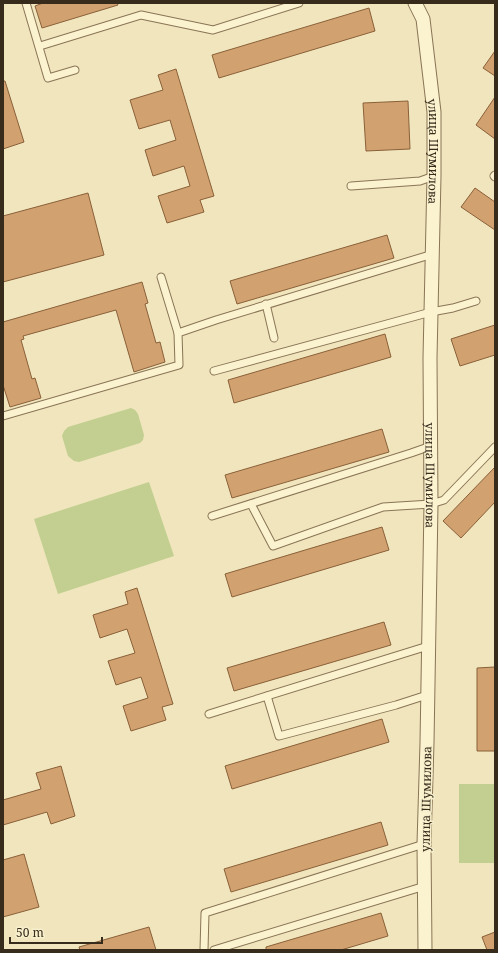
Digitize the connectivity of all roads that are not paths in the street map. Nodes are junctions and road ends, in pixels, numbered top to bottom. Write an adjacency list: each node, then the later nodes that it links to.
1 (26, 3): 6 (lane)
2 (299, 3): 6 (lane)
3 (415, 3): 5 (street, улица Шумилова)
4 (420, 3): 5 (lane)
5 (423, 19): 8 (street, улица Шумилова)
6 (40, 46): 7 (lane)
7 (75, 70)
8 (434, 176): 9 (lane); 10 (street, улица Шумилова)
9 (351, 186)
10 (433, 254): 13 (lane); 14 (street, улица Шумилова)
11 (161, 277): 15 (lane)
12 (476, 301): 14 (lane)
13 (266, 304): 15 (lane); 16 (lane)
14 (431, 312): 17 (lane); 19 (street, улица Шумилова)
15 (178, 333): 18 (lane)
16 (274, 338)
17 (214, 371)
18 (3, 416)
19 (430, 446): 21 (lane); 22 (street, улица Шумилова)
20 (495, 447): 22 (lane)
21 (251, 504): 22 (lane); 23 (lane)
22 (431, 504): 24 (street, улица Шумилова)
23 (212, 516)
24 (428, 646): 25 (street, улица Шумилова); 26 (lane)
25 (427, 695): 26 (lane); 28 (street, улица Шумилова)
26 (267, 696): 27 (lane)
27 (209, 714)
28 (424, 844): 29 (street, улица Шумилова); 30 (lane)
29 (425, 886): 31 (lane); 32 (street, улица Шумилова)
30 (204, 950)
31 (214, 950)
32 (425, 950)

